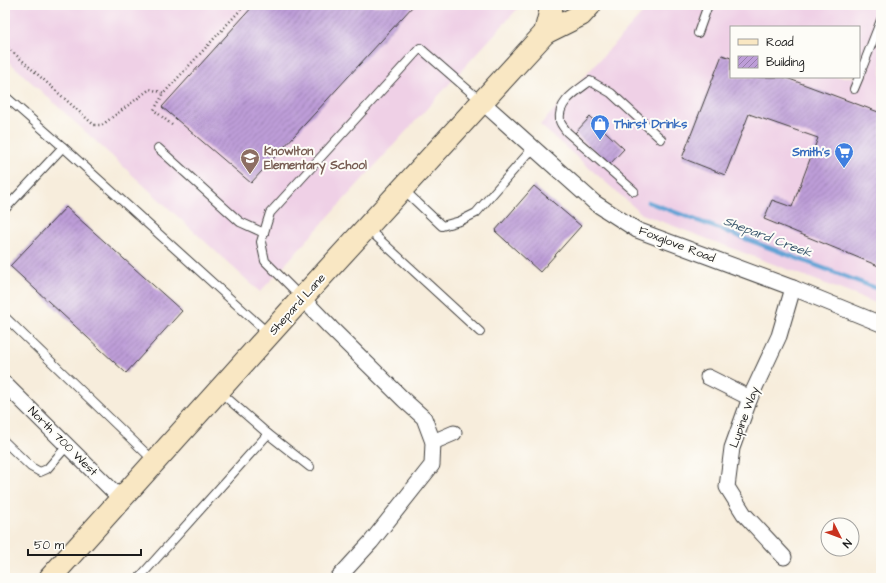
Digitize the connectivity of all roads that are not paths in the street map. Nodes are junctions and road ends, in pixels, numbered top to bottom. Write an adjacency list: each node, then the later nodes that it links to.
1 (552, 5): 5 (street, Shepard Lane)
2 (590, 5): 5 (street, Shepard Lane)
3 (708, 5): 6 (lane)
4 (881, 20): 7 (lane)
5 (545, 33): 11 (street, Shepard Lane)
6 (698, 33)
7 (860, 74)
8 (859, 78): 9 (lane)
9 (854, 89)
10 (5, 96): 13 (lane)
11 (482, 102): 15 (street, Foxglove Road); 16 (street, Shepard Lane); 20 (lane)
12 (661, 139): 17 (lane)
13 (63, 147): 18 (lane); 26 (lane)
14 (158, 148): 20 (lane)
15 (533, 148): 16 (lane); 21 (street, Foxglove Road)
16 (403, 188): 19 (street, Shepard Lane)
17 (634, 191)
18 (5, 209)
19 (367, 228): 22 (street, Shepard Lane); 25 (lane)
20 (264, 233): 22 (lane)
21 (793, 288): 24 (street, Foxglove Road); 30 (street, Lupine Way)
22 (302, 298): 26 (street, Shepard Lane); 34 (street)
23 (5, 317): 36 (lane)
24 (881, 324)
25 (480, 332)
26 (270, 334): 29 (street, Shepard Lane)
27 (708, 377): 30 (street)
28 (5, 384): 35 (street, North 700 West)
29 (218, 391): 32 (lane); 36 (street, Shepard Lane)
30 (750, 398): 39 (street, Lupine Way)
31 (454, 433): 34 (street)
32 (268, 434): 37 (lane); 41 (lane)
33 (5, 442): 35 (lane)
34 (433, 442): 42 (street)
35 (67, 446): 38 (street, North 700 West)
36 (154, 462): 38 (street, Shepard Lane)
37 (310, 467)
38 (121, 499): 40 (street, Shepard Lane)
39 (784, 557)
40 (50, 578)
41 (139, 578)
42 (338, 578)

